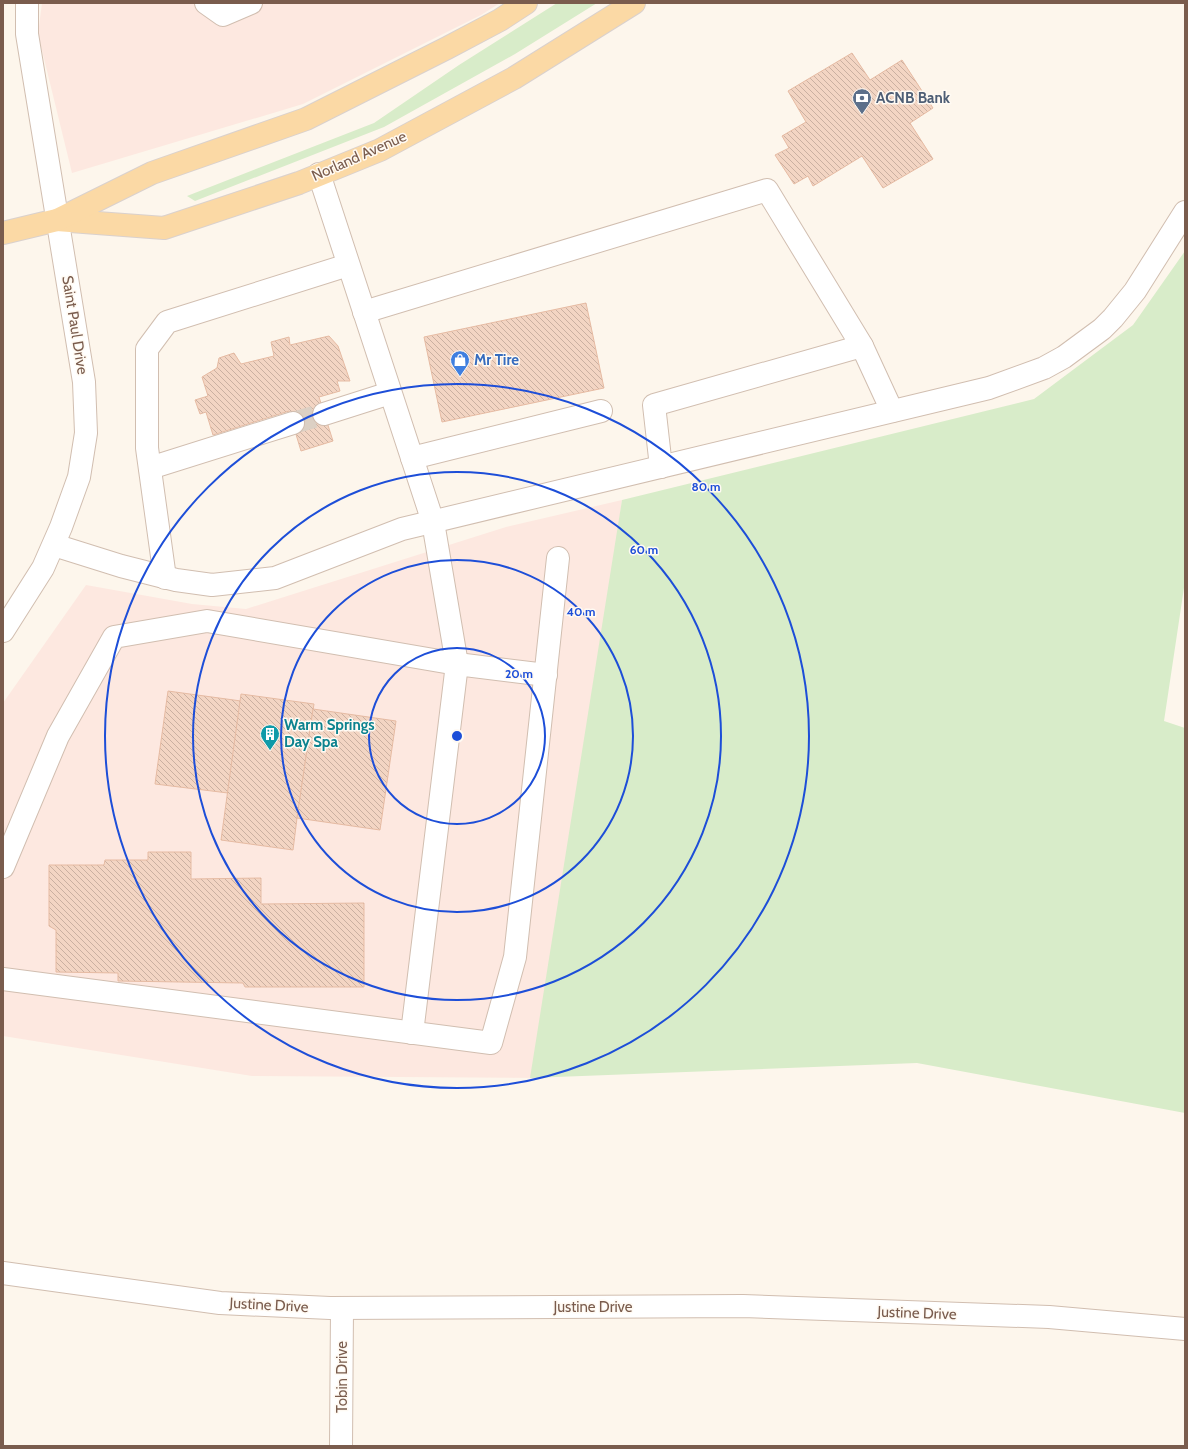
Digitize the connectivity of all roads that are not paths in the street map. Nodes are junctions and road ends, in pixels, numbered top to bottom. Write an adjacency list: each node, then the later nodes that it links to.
1 (27, 3): 8 (street, Saint Paul Drive)
2 (206, 3): 3 (street)
3 (251, 3)
4 (526, 3): 8 (main road, Norland Avenue)
5 (634, 3): 6 (main road, Norland Avenue)
6 (319, 174): 8 (main road, Norland Avenue); 10 (street)
7 (1185, 212): 15 (street)
8 (57, 220): 9 (main road, Norland Avenue); 22 (street, Saint Paul Drive)
9 (3, 233)
10 (348, 265): 11 (street); 20 (street)
11 (364, 312): 12 (street); 13 (street)
12 (862, 346): 15 (street); 19 (street)
13 (390, 393): 16 (street); 18 (street)
14 (601, 410): 18 (street)
15 (892, 411): 19 (street)
16 (324, 414)
17 (293, 423): 20 (street)
18 (412, 458): 21 (street)
19 (661, 467): 21 (street)
20 (150, 468): 24 (street)
21 (432, 522): 24 (street); 26 (street)
22 (54, 545): 24 (street); 25 (street, Saint Paul Drive)
23 (558, 558): 27 (street)
24 (165, 578)
25 (3, 631)
26 (457, 664): 27 (street); 28 (street); 30 (street)
27 (546, 675): 30 (street)
28 (3, 867)
29 (3, 979): 30 (street)
30 (412, 1033)
31 (3, 1273): 32 (street, Justine Drive)
32 (342, 1308): 33 (street, Justine Drive); 34 (street, Tobin Drive)
33 (1185, 1329)
34 (341, 1446)

